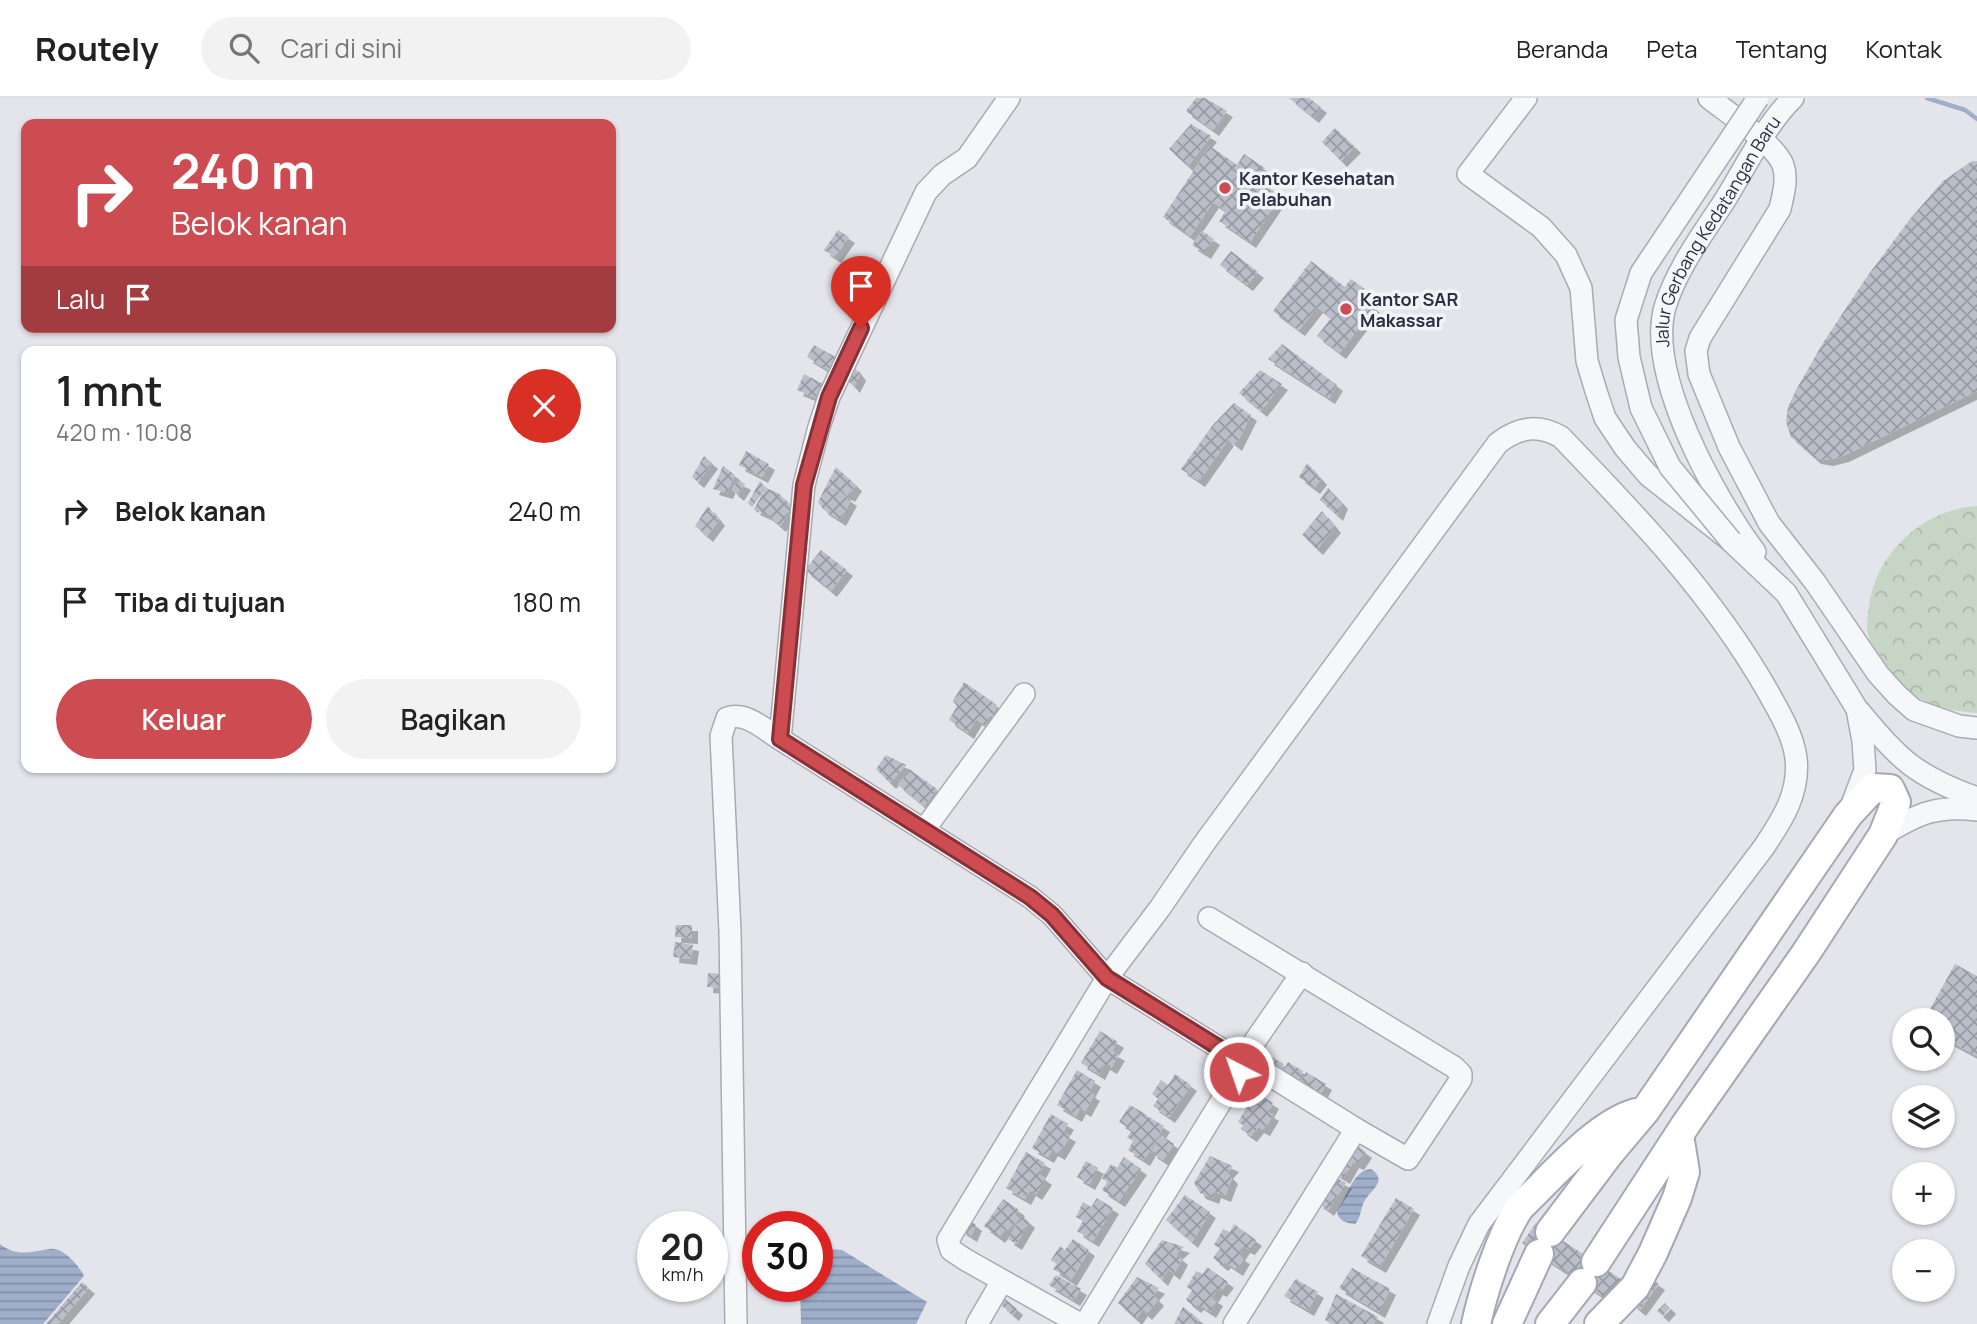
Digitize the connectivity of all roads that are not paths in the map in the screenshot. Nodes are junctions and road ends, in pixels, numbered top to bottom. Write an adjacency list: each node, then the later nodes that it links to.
1 (1009, 98): 12 (street)
2 (1526, 98): 7 (street)
3 (1709, 98): 6 (street)
4 (1758, 98): 7 (street, bridge)
5 (1793, 98): 6 (street, Jalur Gerbang Kedatangan Baru)
6 (1762, 140): 8 (street, Jalur Gerbang Kedatangan Baru); 11 (street)
7 (1731, 541): 8 (street)
8 (1786, 593): 10 (street)
9 (1024, 694): 16 (street)
10 (1857, 709): 13 (street); 15 (street)
11 (1977, 728)
12 (780, 739): 16 (street); 28 (street)
13 (1977, 798)
14 (1977, 810): 17 (street)
15 (1848, 815): 17 (main road); 20 (main road)
16 (924, 830): 21 (street)
17 (1883, 835): 22 (main road)
18 (1209, 918): 19 (street)
19 (1302, 974): 23 (street); 25 (street)
20 (1738, 977): 22 (main road); 24 (main road)
21 (1107, 978): 23 (street); 27 (street); 32 (street)
22 (1772, 1001): 26 (main road)
23 (1239, 1064): 25 (street); 30 (street)
24 (1645, 1111): 33 (main road); 34 (main road)
25 (1356, 1129): 31 (street)
26 (1679, 1135): 35 (main road); 36 (main road)
27 (1002, 1281): 29 (street); 30 (street)
28 (736, 1324)
29 (977, 1324)
30 (1083, 1324)
31 (1234, 1324)
32 (1438, 1324)
33 (1476, 1324)
34 (1507, 1324)
35 (1550, 1324)
36 (1599, 1324)

